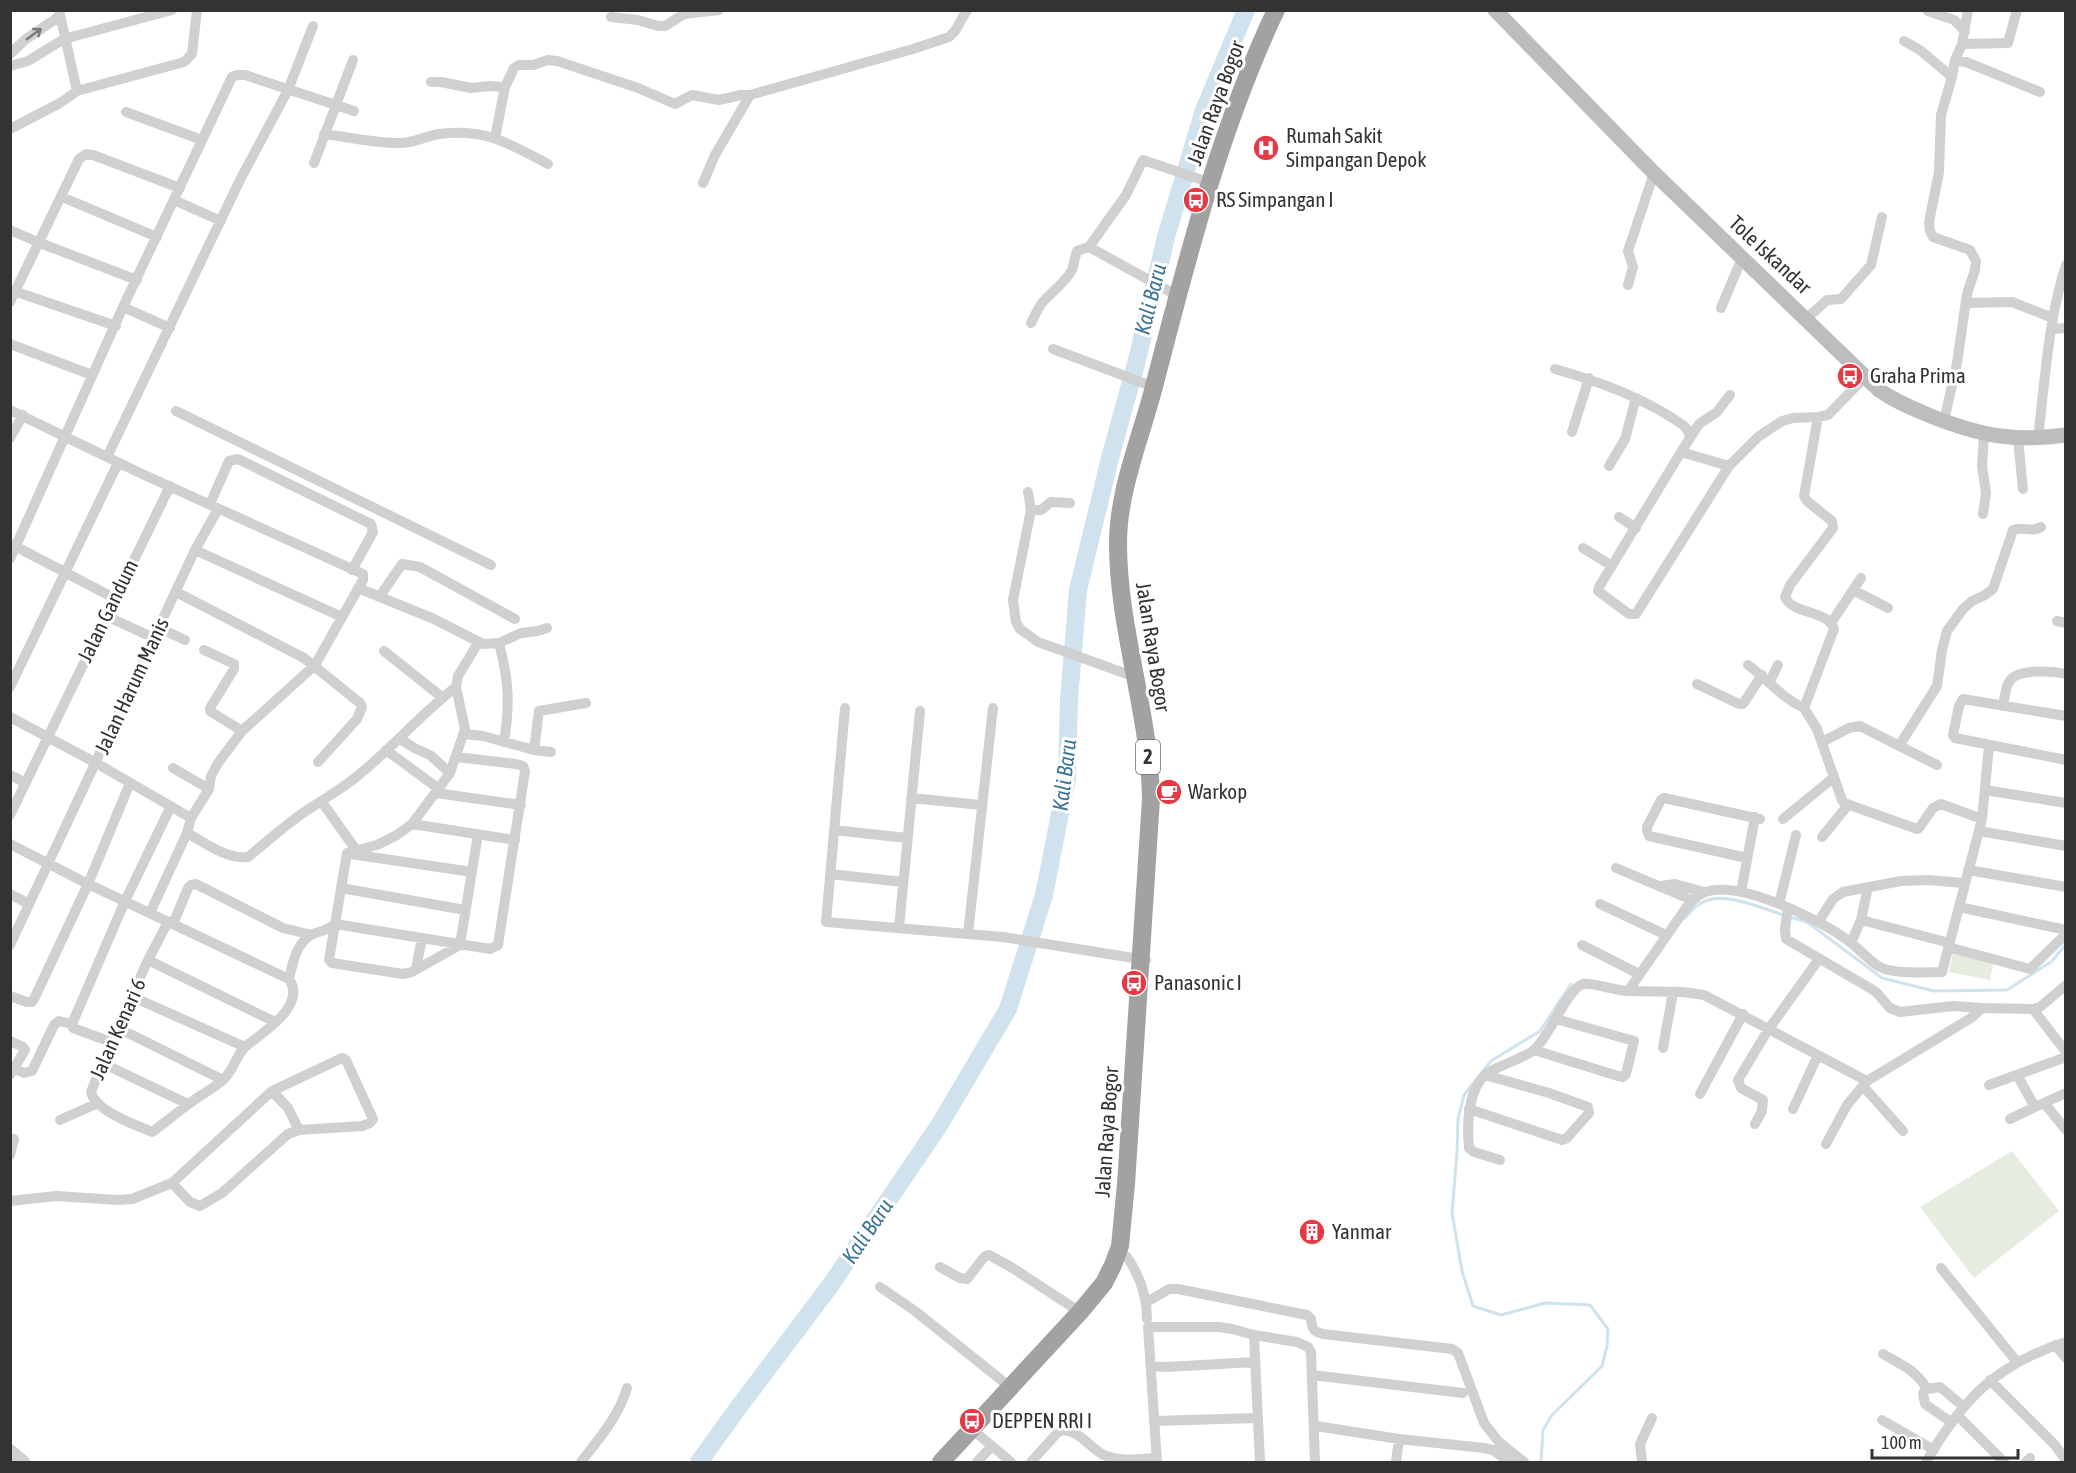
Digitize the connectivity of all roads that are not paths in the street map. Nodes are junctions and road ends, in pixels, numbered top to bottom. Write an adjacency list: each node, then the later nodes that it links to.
1 (172, 10): 15 (street)
2 (197, 10): 26 (street)
3 (719, 10): 12 (street)
4 (967, 10): 28 (street)
5 (1276, 10): 39 (highway, Jalan Raya Bogor / 2)
6 (1285, 10): 132 (highway, Jalan Raya Bogor / 2)
7 (1495, 10): 38 (main road, Tole Iskandar)
8 (1968, 10): 14 (street)
9 (2017, 10): 17 (street)
10 (1928, 11): 14 (street)
11 (59, 13): 15 (street); 18 (street, one-way to 11)
12 (611, 17)
13 (313, 26): 25 (street)
14 (1965, 31): 17 (street)
15 (64, 39): 21 (street); 26 (street)
16 (1904, 41): 22 (street)
17 (1962, 44): 20 (street)
18 (10, 54)
19 (353, 60): 29 (street)
20 (1955, 60): 22 (street); 27 (street)
21 (10, 66)
22 (1952, 77): 56 (street)
23 (431, 82): 24 (street)
24 (505, 87): 28 (street); 34 (street)
25 (288, 90): 29 (street); 35 (street); 45 (street)
26 (76, 91): 32 (street)
27 (2040, 92)
28 (750, 95): 40 (street)
29 (335, 106): 30 (street); 33 (street)
30 (354, 111)
31 (126, 112): 35 (street)
32 (10, 129)
33 (324, 134): 34 (street); 36 (street)
34 (495, 138): 37 (street)
35 (202, 140): 41 (street)
36 (314, 163)
37 (548, 164)
38 (1654, 173): 50 (main road, Tole Iskandar); 53 (street)
39 (1205, 181): 49 (street); 54 (highway, Jalan Raya Bogor / 2)
40 (703, 183)
41 (180, 188): 42 (street); 43 (street)
42 (62, 197): 47 (street); 48 (street)
43 (174, 200): 45 (street); 47 (street)
44 (1882, 217): 59 (street)
45 (221, 221): 63 (street)
46 (10, 230): 48 (street)
47 (157, 237): 52 (street)
48 (40, 243): 52 (street); 55 (street)
49 (1089, 247): 54 (street); 60 (street)
50 (1742, 258): 58 (street); 59 (main road, Tole Iskandar)
51 (2066, 265): 61 (street)
52 (137, 280): 57 (street)
53 (1628, 285)
54 (1173, 293): 71 (highway, Jalan Raya Bogor / 2)
55 (12, 295): 62 (street)
56 (1966, 303): 61 (street); 78 (street)
57 (123, 307): 62 (street); 63 (street)
58 (1721, 308)
59 (1806, 318): 69 (main road, Tole Iskandar)
60 (1031, 323)
61 (2052, 323): 64 (street); 85 (street)
62 (116, 326): 68 (street)
63 (170, 328): 88 (street)
64 (2066, 328)
65 (10, 344): 68 (street)
66 (1053, 350): 71 (street)
67 (1555, 369): 70 (street)
68 (92, 375): 82 (street)
69 (1865, 377): 77 (street); 78 (main road, Tole Iskandar)
70 (1589, 378): 73 (street); 79 (street)
71 (1146, 384): 132 (highway, Jalan Raya Bogor / 2)
72 (1730, 395): 83 (street)
73 (1636, 398): 83 (street); 90 (street)
74 (10, 410): 76 (street)
75 (176, 411): 106 (street)
76 (23, 415): 82 (street); 84 (street)
77 (1818, 417): 91 (street); 120 (street)
78 (1944, 421): 80 (main road, Tole Iskandar)
79 (1572, 432)
80 (1984, 435): 86 (main road, Tole Iskandar); 98 (street)
81 (2066, 435): 85 (main road, Tole Iskandar)
82 (65, 437): 88 (street); 102 (street)
83 (1690, 437): 87 (street)
84 (10, 438)
85 (2038, 438): 86 (main road, Tole Iskandar)
86 (2018, 439): 93 (street)
87 (1681, 452): 91 (street); 101 (street)
88 (107, 457): 89 (street)
89 (118, 462): 92 (street); 109 (street)
90 (1609, 466)
91 (1728, 466): 107 (street)
92 (170, 486): 96 (street); 115 (street, Jalan Gandum)
93 (2023, 489)
94 (1028, 492): 97 (street)
95 (1070, 503): 97 (street)
96 (214, 506): 104 (street, Jalan Harum Manis); 108 (street); 108 (street, Jalan Harum Manis)
97 (1031, 510): 132 (street)
98 (1983, 514)
99 (1619, 517): 101 (street)
100 (2041, 527): 152 (street)
101 (1636, 528): 107 (street)
102 (13, 546): 105 (street); 109 (street)
103 (1583, 548): 107 (street)
104 (195, 550): 113 (street, Jalan Harum Manis); 118 (street)
105 (10, 559)
106 (491, 565)
107 (1612, 566)
108 (352, 570): 111 (street)
109 (65, 573): 115 (street); 135 (street)
110 (1861, 578): 112 (street)
111 (358, 588): 114 (street); 118 (street)
112 (1853, 590): 116 (street); 120 (street)
113 (176, 592): 122 (street, Jalan Harum Manis); 128 (street)
114 (380, 596): 119 (street); 124 (street)
115 (114, 598): 117 (street, Jalan Gandum)
116 (1888, 608)
117 (106, 616): 122 (street); 148 (street, Jalan Gandum)
118 (342, 618): 128 (street)
119 (515, 619)
120 (1832, 623): 142 (street)
121 (547, 627): 125 (street)
122 (156, 633): 123 (street); 160 (street, Jalan Harum Manis)
123 (185, 640)
124 (478, 642): 125 (street); 136 (street)
125 (499, 643): 150 (street)
126 (204, 650): 146 (street)
127 (384, 651): 137 (street)
128 (315, 665): 146 (street); 159 (street)
129 (1748, 665): 133 (street)
130 (1778, 665): 133 (street)
131 (2066, 674): 139 (street)
132 (1140, 678): 234 (highway, Jalan Raya Bogor / 2)
133 (1766, 679): 134 (street); 142 (street)
134 (1698, 684)
135 (10, 687)
136 (456, 687): 137 (street); 147 (street)
137 (443, 698): 149 (street)
138 (586, 703): 155 (street)
139 (2003, 706): 144 (street); 153 (street)
140 (845, 708): 184 (street)
141 (993, 708): 176 (street)
142 (1804, 708): 151 (street)
143 (920, 711): 171 (street)
144 (2066, 716)
145 (10, 717): 148 (street)
146 (242, 731): 168 (street)
147 (464, 734): 150 (street); 157 (street)
148 (49, 737): 160 (street); 166 (street, Jalan Gandum)
149 (399, 738): 154 (street); 163 (street)
150 (504, 742): 155 (street)
151 (1822, 742): 152 (street); 165 (street)
152 (1899, 746): 161 (street)
153 (1989, 746): 158 (street); 169 (street)
154 (386, 750): 170 (street); 173 (street)
155 (534, 750): 156 (street)
156 (550, 752)
157 (456, 757): 163 (street); 175 (street)
158 (2066, 760)
159 (318, 762)
160 (96, 763): 167 (street); 196 (street, Jalan Harum Manis)
161 (1937, 765)
162 (173, 768): 168 (street)
163 (450, 773): 170 (street)
164 (10, 775): 166 (street)
165 (1833, 778): 177 (street); 181 (street)
166 (26, 783): 172 (street, Jalan Gandum)
167 (130, 783): 178 (street); 203 (street)
168 (209, 789): 180 (street)
169 (1985, 790): 174 (street); 182 (street)
170 (437, 791): 175 (street); 183 (street)
171 (911, 798): 176 (street); 190 (street)
172 (14, 800): 179 (street, Jalan Gandum)
173 (322, 802): 186 (street); 194 (street)
174 (2066, 803)
175 (521, 805): 191 (street)
176 (981, 805): 225 (street)
177 (1848, 805): 182 (street); 189 (street)
178 (171, 806): 180 (street); 212 (street)
179 (10, 815)
180 (191, 818): 186 (street)
181 (1782, 819)
182 (1982, 819): 185 (street)
183 (412, 824): 187 (street); 194 (street)
184 (834, 830): 190 (street); 200 (street)
185 (1979, 831): 193 (street); 198 (street)
186 (187, 833): 218 (street)
187 (478, 834): 191 (street); 199 (street)
188 (1796, 835): 217 (street)
189 (1822, 837)
190 (907, 838): 201 (street)
191 (515, 840): 231 (street)
192 (10, 844): 196 (street)
193 (2066, 846)
194 (351, 852): 199 (street); 207 (street)
195 (1747, 858): 195 (street); 209 (street)
196 (48, 864): 203 (street); 213 (street, Jalan Harum Manis)
197 (1616, 868): 204 (street)
198 (1968, 870): 202 (street); 206 (street)
199 (472, 872): 216 (street)
200 (830, 874): 201 (street); 223 (street)
201 (903, 882): 223 (street)
202 (1964, 883): 205 (street); 215 (street)
203 (88, 884): 212 (street); 243 (street)
204 (1661, 886): 208 (street); 211 (street)
205 (1868, 887): 219 (street); 220 (street)
206 (2066, 887)
207 (341, 888): 216 (street); 222 (street)
208 (1704, 892): 209 (street); 211 (street)
209 (1741, 892): 217 (street)
210 (10, 894): 213 (street)
211 (1692, 900): 227 (street)
212 (125, 901): 218 (street); 250 (street)
213 (29, 904): 229 (street, Jalan Harum Manis)
214 (1600, 904): 227 (street)
215 (1959, 907): 224 (street); 233 (street)
216 (465, 910): 231 (street)
217 (1785, 911): 220 (street); 236 (street)
218 (150, 913): 221 (street)
219 (1861, 920): 230 (street); 233 (street)
220 (1819, 921): 230 (street)
221 (171, 923): 226 (street, Jalan Kenari 6); 235 (street, Jalan Kenari 6); 239 (street)
222 (335, 924): 226 (street); 228 (street); 237 (street)
223 (898, 928): 225 (street)
224 (2066, 932): 233 (street)
225 (968, 934): 234 (street)
226 (312, 935): 239 (street)
227 (1666, 935): 238 (street)
228 (422, 938): 231 (street); 237 (street)
229 (11, 942)
230 (1851, 943): 233 (street)
231 (460, 945): 237 (street)
232 (1582, 945): 238 (street)
233 (1949, 945)
234 (1145, 959): 288 (highway, Jalan Raya Bogor / 2); 293 (highway, Jalan Raya Bogor / 2)
235 (148, 960): 244 (street, Jalan Kenari 6); 249 (street)
236 (1818, 960): 245 (street); 252 (street)
237 (416, 969)
238 (1639, 974): 241 (street)
239 (289, 979): 249 (street)
240 (2066, 985): 246 (street)
241 (1628, 991): 242 (street); 248 (street)
242 (1673, 992): 247 (street); 256 (street)
243 (10, 996)
244 (133, 997): 251 (street, Jalan Kenari 6); 255 (street)
245 (1982, 1008): 246 (street); 266 (street)
246 (2032, 1009): 258 (street)
247 (1743, 1014): 252 (street); 270 (street)
248 (1556, 1019): 257 (street); 257 (street)
249 (275, 1022): 255 (street)
250 (72, 1024): 254 (street); 262 (street)
251 (118, 1028): 254 (street, Jalan Kenari 6); 265 (street)
252 (1768, 1030): 259 (street); 278 (street)
253 (10, 1041): 262 (street)
254 (111, 1042): 261 (street, Jalan Kenari 6)
255 (245, 1047): 265 (street)
256 (1663, 1048)
257 (1534, 1050): 263 (street)
258 (2066, 1053)
259 (1818, 1055): 266 (street); 275 (street)
260 (2066, 1057): 264 (street)
261 (102, 1063): 271 (street, Jalan Kenari 6); 272 (street)
262 (13, 1072)
263 (1485, 1075): 274 (street); 274 (street)
264 (2017, 1075): 267 (street); 273 (street)
265 (223, 1080): 272 (street)
266 (1865, 1083): 281 (street); 283 (street)
267 (1989, 1085)
268 (272, 1091): 279 (street); 279 (street); 286 (street)
269 (2066, 1093): 273 (street)
270 (1700, 1094)
271 (98, 1103): 272 (street, Jalan Kenari 6); 277 (street)
272 (188, 1104)
273 (2040, 1105): 276 (street); 280 (street)
274 (1469, 1109): 285 (street)
275 (1793, 1109)
276 (2010, 1119)
277 (60, 1120)
278 (1755, 1124)
279 (299, 1130): 286 (street)
280 (2066, 1130)
281 (1903, 1131)
282 (10, 1138): 284 (street)
283 (1826, 1144)
284 (10, 1155)
285 (1500, 1160)
286 (172, 1183): 287 (street)
287 (10, 1201)
288 (1127, 1257): 292 (street); 314 (highway, Jalan Raya Bogor / 2)
289 (940, 1267): 293 (street)
290 (1941, 1268): 300 (street)
291 (880, 1287): 304 (street)
292 (1147, 1302): 294 (street); 316 (street)
293 (1080, 1312): 304 (highway, Jalan Raya Bogor / 2)
294 (1147, 1323): 295 (street); 301 (street)
295 (1254, 1335): 299 (street); 302 (street)
296 (2060, 1344): 298 (street); 300 (street)
297 (1883, 1354): 305 (street)
298 (2066, 1358)
299 (1255, 1362): 301 (street); 309 (street)
300 (2018, 1362): 303 (street)
301 (1150, 1366): 312 (street)
302 (1312, 1375): 307 (street); 313 (street)
303 (1990, 1380): 308 (street); 320 (street)
304 (1010, 1387): 314 (highway, Jalan Raya Bogor / 2)
305 (1926, 1387): 308 (street); 308 (street)
306 (627, 1388): 322 (street)
307 (1463, 1393)
308 (1957, 1415): 317 (street); 335 (street)
309 (1257, 1418): 312 (street); 328 (street)
310 (1652, 1419): 333 (street)
311 (1882, 1420): 317 (street)
312 (1154, 1421): 319 (street)
313 (1316, 1426): 315 (street); 329 (street)
314 (981, 1437): 323 (highway, Jalan Raya Bogor / 2); 324 (highway, Jalan Raya Bogor / 2); 325 (street); 326 (street)
315 (1399, 1439): 316 (street); 330 (street)
316 (1496, 1446): 331 (street); 332 (street)
317 (1934, 1450): 334 (street)
318 (10, 1451): 321 (street)
319 (1157, 1460): 327 (street)
320 (2066, 1461)
321 (23, 1462)
322 (581, 1462)
323 (941, 1462)
324 (956, 1462)
325 (977, 1462)
326 (1011, 1462)
327 (1031, 1462)
328 (1260, 1462)
329 (1316, 1462)
330 (1396, 1462)
331 (1509, 1462)
332 (1524, 1462)
333 (1642, 1462)
334 (1926, 1462)
335 (2004, 1462)

